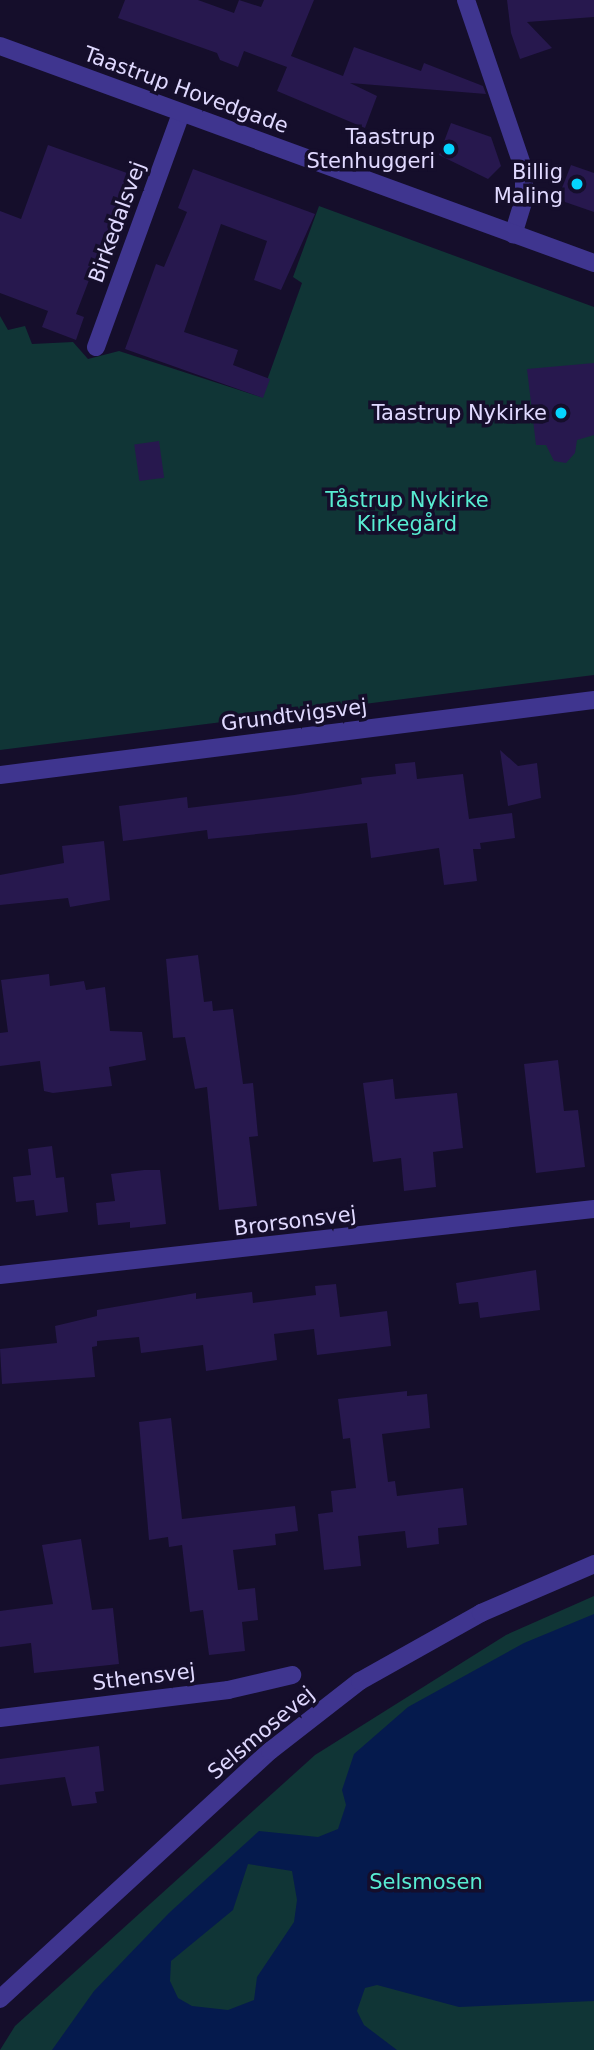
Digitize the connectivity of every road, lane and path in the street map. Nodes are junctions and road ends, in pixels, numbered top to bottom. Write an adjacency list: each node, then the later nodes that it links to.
1 (466, 0): 4 (street)
2 (0, 46): 3 (street, Taastrup Hovedgade)
3 (181, 113): 4 (street, Taastrup Hovedgade); 6 (street, Birkedalsvej)
4 (513, 234): 5 (street, Taastrup Hovedgade)
5 (594, 263)
6 (96, 347)
7 (594, 700): 8 (street, Grundtvigsvej)
8 (0, 775)
9 (594, 1209): 10 (street, Brorsonsvej)
10 (0, 1275)
11 (594, 1564): 14 (street, Selsmosevej)
12 (292, 1675): 13 (street, Sthensvej)
13 (0, 1718)
14 (0, 1998)

